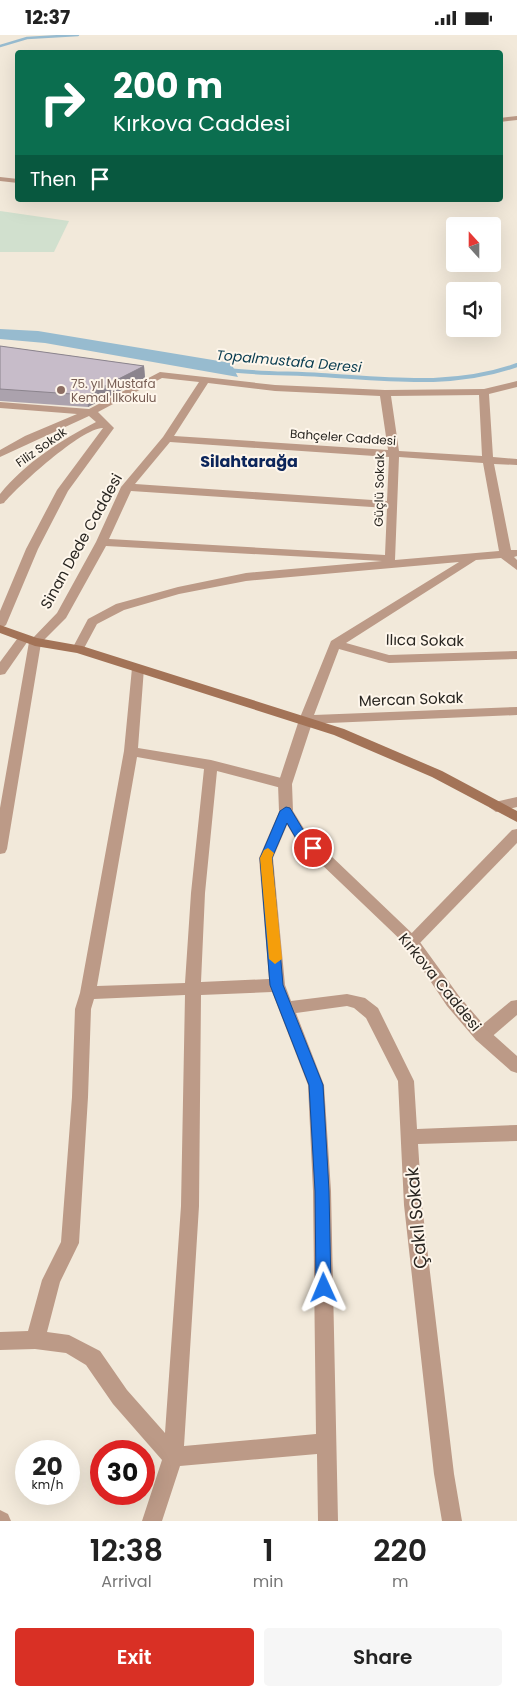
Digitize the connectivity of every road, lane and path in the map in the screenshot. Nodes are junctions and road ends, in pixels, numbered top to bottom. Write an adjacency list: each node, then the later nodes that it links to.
1 (517, 118): 2 (street)
2 (503, 120)
3 (0, 179): 4 (street)
4 (15, 181)
5 (160, 375): 6 (street); 11 (street)
6 (205, 381): 9 (street); 13 (street, Sinan Dede Caddesi)
7 (517, 384): 8 (street)
8 (484, 392): 9 (street); 16 (street)
9 (385, 393): 14 (street, Güçlü Sokak)
10 (0, 405): 11 (street)
11 (91, 412): 12 (street); 15 (street)
12 (104, 422): 19 (street, Filiz Sokak); 27 (street)
13 (167, 439): 14 (street, Bahçeler Caddesi); 18 (street, Sinan Dede Caddesi)
14 (394, 454): 16 (street, Bahçeler Caddesi); 20 (street, Güçlü Sokak)
15 (0, 455)
16 (488, 459): 17 (street, Bahçeler Caddesi); 22 (street)
17 (517, 462)
18 (128, 487): 20 (street); 21 (street, Sinan Dede Caddesi)
19 (0, 501)
20 (392, 505): 23 (street, Güçlü Sokak)
21 (102, 542): 23 (street); 29 (street, Sinan Dede Caddesi)
22 (512, 555): 24 (street); 26 (street)
23 (391, 558): 25 (street)
24 (473, 559): 25 (street); 30 (street)
25 (425, 563): 31 (street)
26 (517, 566)
27 (0, 625)
28 (0, 629): 29 (main road)
29 (30, 640): 31 (main road); 34 (street, Sinan Dede Caddesi); 45 (street)
30 (334, 645): 32 (street, Ilıca Sokak); 36 (street, Kırkova Caddesi)
31 (78, 649): 33 (main road)
32 (517, 655)
33 (138, 668): 36 (main road); 37 (street)
34 (0, 671)
35 (517, 711): 36 (street, Mercan Sokak)
36 (306, 720): 39 (street, Kırkova Caddesi); 41 (main road)
37 (131, 751): 38 (street); 49 (street)
38 (211, 765): 39 (street); 48 (street)
39 (285, 784): 42 (street, Kırkova Caddesi)
40 (517, 802): 41 (street)
41 (496, 807): 43 (main road)
42 (286, 811): 46 (street, Kırkova Caddesi); 47 (street)
43 (517, 817)
44 (517, 834): 46 (street)
45 (0, 849)
46 (412, 943): 52 (street, Kırkova Caddesi)
47 (276, 985): 48 (street); 51 (street)
48 (193, 987): 49 (street); 59 (street)
49 (88, 993): 56 (street)
50 (517, 1006): 52 (street)
51 (286, 1009): 55 (street, Çakıl Sokak); 58 (street)
52 (482, 1035): 53 (street, Kırkova Caddesi)
53 (517, 1066)
54 (517, 1133): 55 (street)
55 (409, 1137): 62 (street, Çakıl Sokak)
56 (35, 1340): 57 (street); 59 (street)
57 (0, 1341)
58 (326, 1443): 59 (street); 61 (street)
59 (173, 1457): 60 (street)
60 (152, 1521)
61 (328, 1521)
62 (452, 1521)

